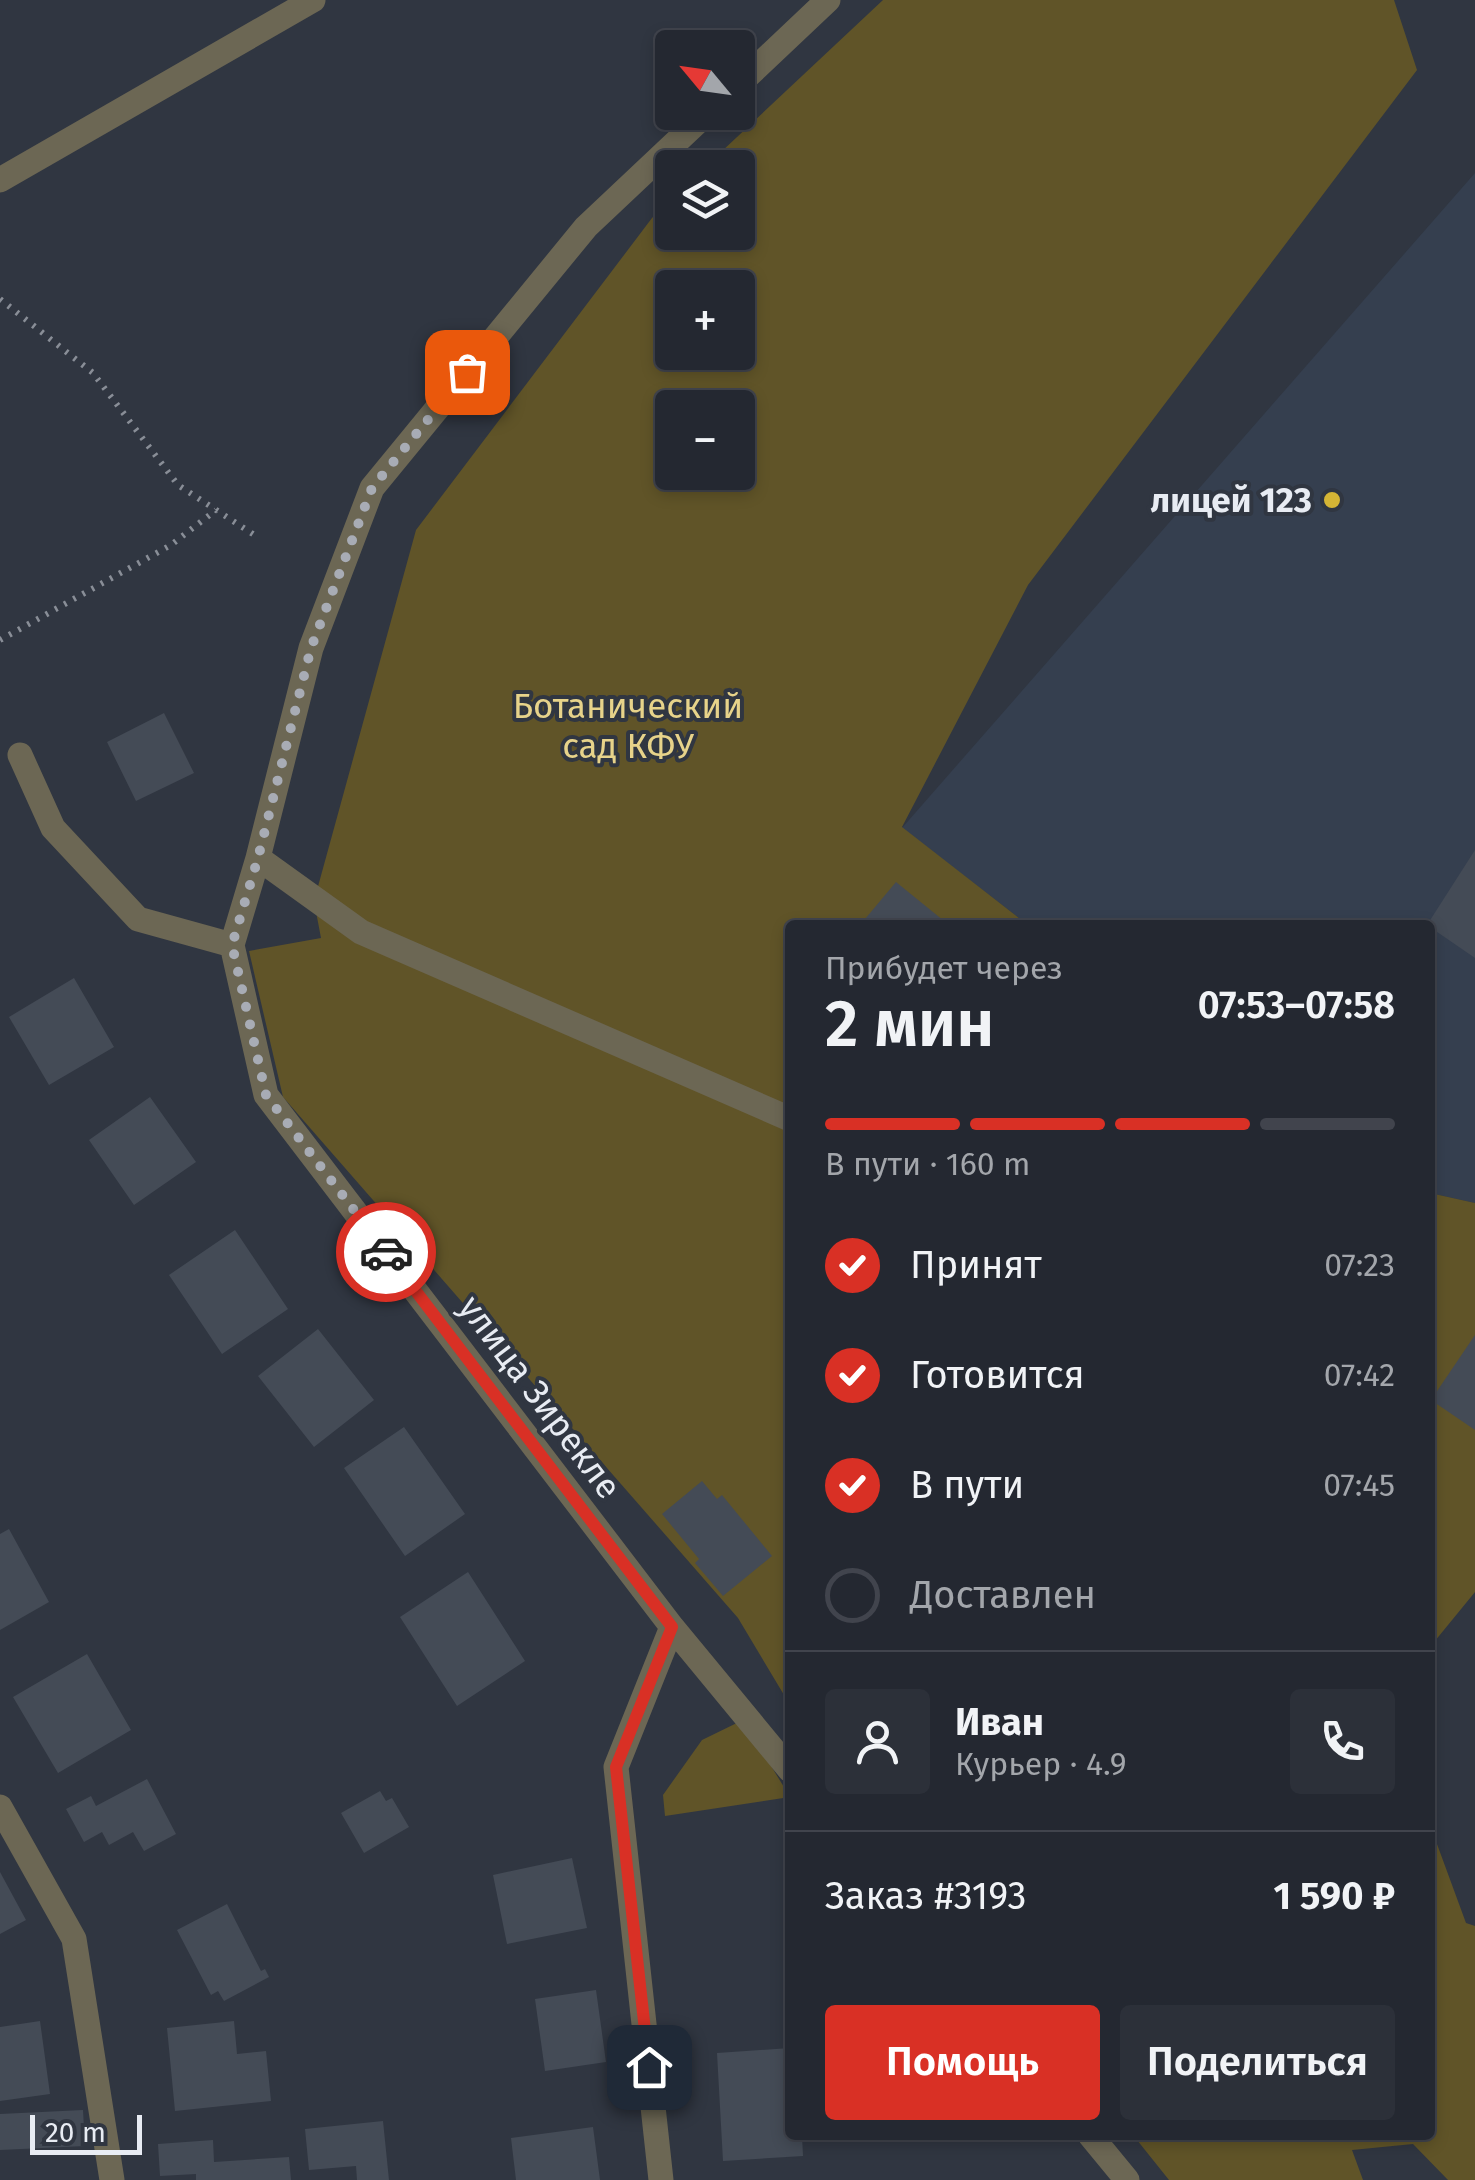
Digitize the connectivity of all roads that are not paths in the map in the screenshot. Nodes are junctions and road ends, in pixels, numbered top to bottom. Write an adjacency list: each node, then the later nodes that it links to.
1 (313, 0): 5 (street)
2 (828, 0): 3 (street)
3 (755, 69)
4 (689, 130): 7 (street)
5 (0, 180)
6 (20, 755): 8 (street)
7 (258, 858): 8 (street); 9 (street)
8 (232, 945): 10 (street, улица Зирекле)
9 (785, 1117)
10 (672, 1627): 11 (street, улица Зирекле); 15 (street)
11 (785, 1764)
12 (0, 1807): 14 (street)
13 (1094, 2140): 16 (street)
14 (112, 2180)
15 (661, 2180)
16 (1127, 2180)

